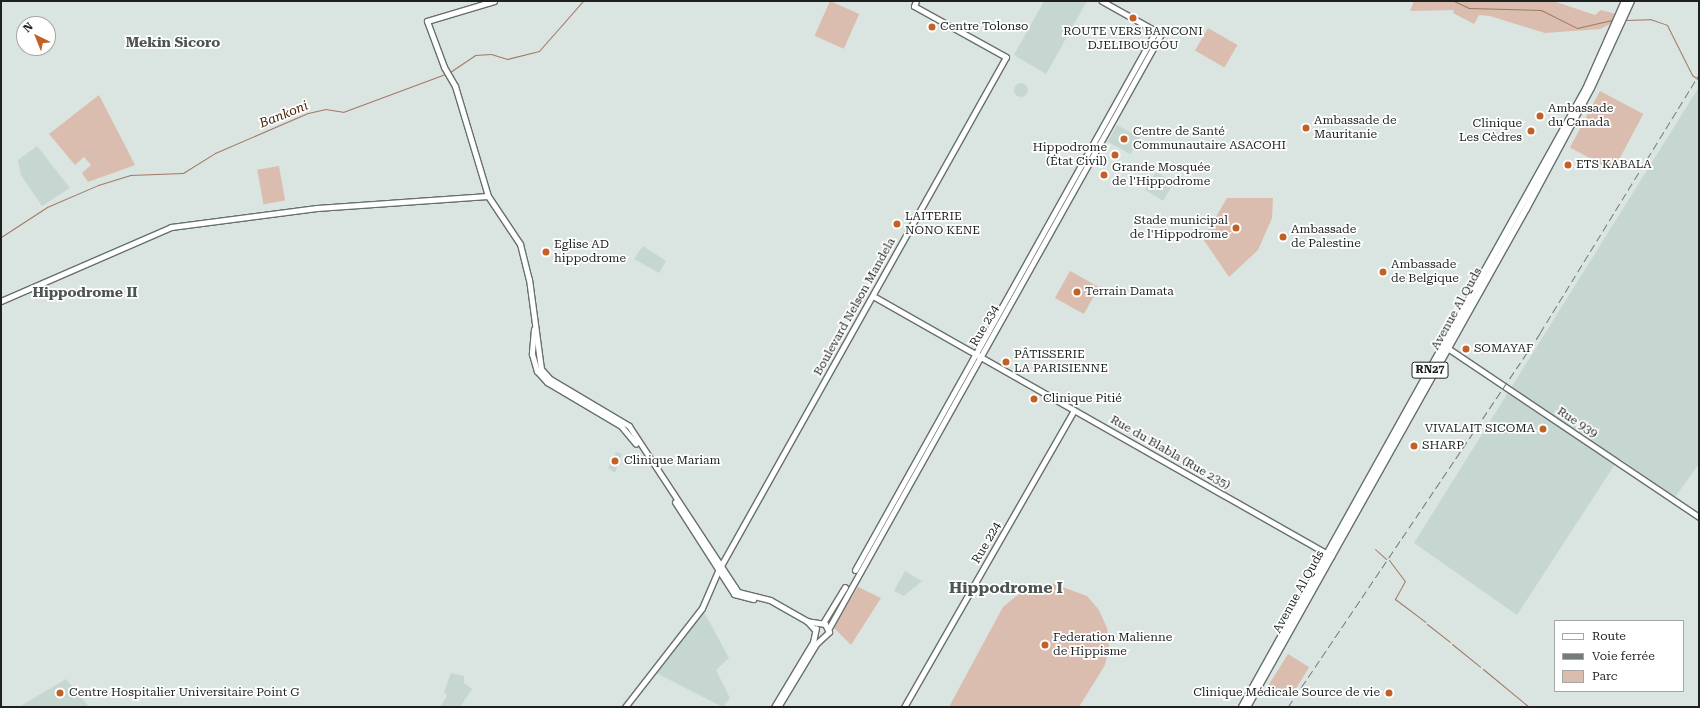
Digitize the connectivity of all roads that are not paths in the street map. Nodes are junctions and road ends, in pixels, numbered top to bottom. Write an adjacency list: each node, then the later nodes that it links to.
1 (494, 1): 7 (street)
2 (1102, 1): 12 (street, Rue 234)
3 (1625, 1): 6 (main road, Avenue Al Quds / RN27)
4 (1631, 1): 6 (main road, Avenue Al Quds / RN27)
5 (915, 3): 8 (street, Boulevard Nelson Mandela)
6 (1624, 11): 11 (main road, Avenue Al Quds / RN27)
7 (488, 196): 9 (street); 10 (street)
8 (873, 296): 12 (street, Rue du Blabla (Rue 235)); 16 (street, Boulevard Nelson Mandela)
9 (1, 301)
10 (535, 327): 16 (street); 16 (street)
11 (1446, 347): 14 (street, Rue 939); 15 (main road, Avenue Al Quds / RN27)
12 (977, 355): 13 (street, Rue du Blabla (Rue 235)); 18 (street, Rue 234); 19 (street, Rue 234)
13 (1074, 410): 15 (street, Rue du Blabla (Rue 235)); 27 (street, Rue 224)
14 (1699, 517)
15 (1329, 555): 28 (main road, Avenue Al Quds / RN27); 29 (main road, Avenue Al Quds / RN27)
16 (720, 568): 17 (street); 22 (street, Boulevard Nelson Mandela)
17 (807, 621): 18 (street); 20 (street)
18 (821, 623): 19 (street); 20 (street, Rue 234)
19 (829, 628): 21 (street, Rue 234)
20 (816, 632): 21 (street); 25 (street, Rue 234)
21 (822, 637): 26 (street, Rue 234)
22 (630, 700): 23 (street, Boulevard Nelson Mandela); 24 (street)
23 (625, 707)
24 (628, 707)
25 (774, 707)
26 (778, 707)
27 (904, 707)
28 (1242, 707)
29 (1247, 707)

